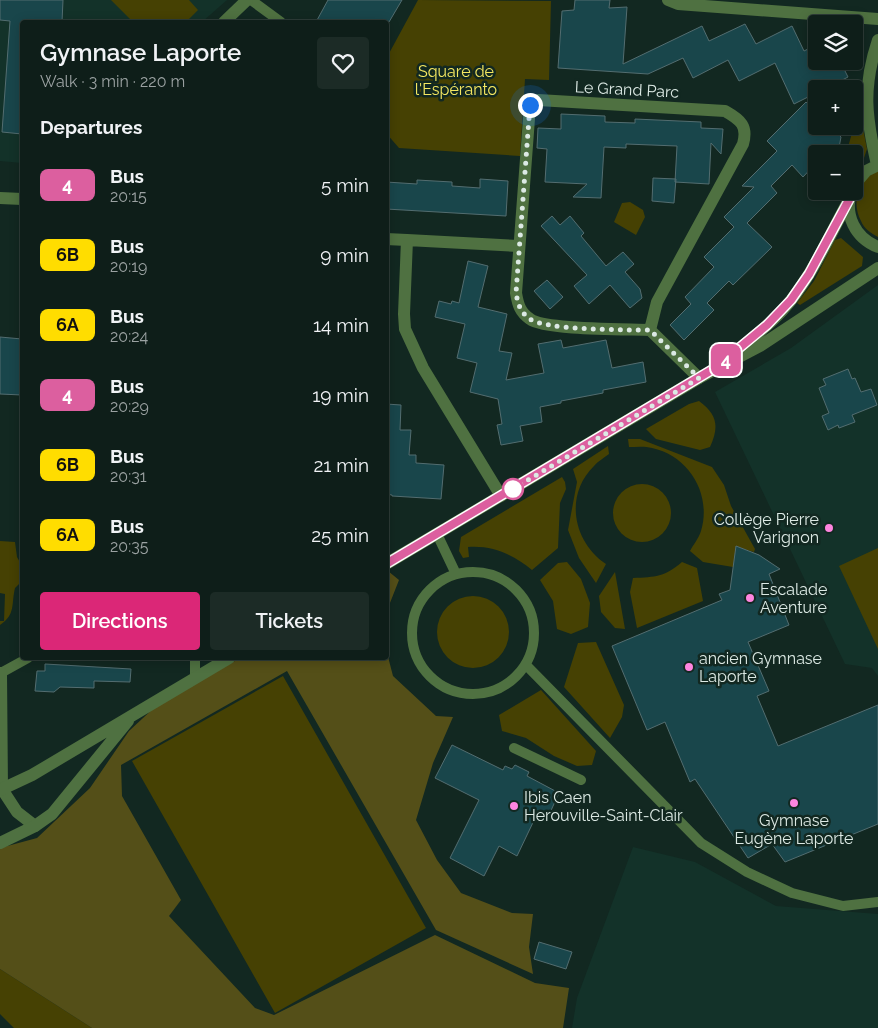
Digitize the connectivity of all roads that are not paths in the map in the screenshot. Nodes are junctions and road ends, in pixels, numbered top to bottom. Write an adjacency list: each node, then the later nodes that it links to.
1 (247, 0): 5 (street)
2 (251, 0): 6 (lane)
3 (668, 0): 4 (street)
4 (878, 19)
5 (226, 20)
6 (278, 20)
7 (878, 40): 8 (street)
8 (878, 165): 9 (street)
9 (863, 174)
10 (0, 198): 11 (street)
11 (20, 200)
12 (848, 200): 20 (street)
13 (850, 200): 17 (street)
14 (389, 239): 15 (street)
15 (407, 240): 16 (street); 22 (street)
16 (519, 246): 19 (street); 19 (street, Le Grand Parc)
17 (878, 247)
18 (878, 268): 20 (street)
19 (650, 330): 21 (street)
20 (715, 368): 21 (street)
21 (699, 378): 22 (street)
22 (501, 496): 23 (street)
23 (437, 534): 24 (street); 25 (lane)
24 (389, 562)
25 (456, 574): 29 (lane); 29 (lane)
26 (24, 660): 30 (lane)
27 (195, 660): 31 (lane)
28 (226, 660): 31 (street)
29 (526, 665): 38 (lane)
30 (1, 673): 35 (street)
31 (195, 678): 32 (street)
32 (135, 713): 35 (street); 36 (street)
33 (514, 748): 34 (lane)
34 (581, 780)
35 (1, 789): 36 (street)
36 (35, 826): 37 (street)
37 (0, 843)
38 (878, 902)

